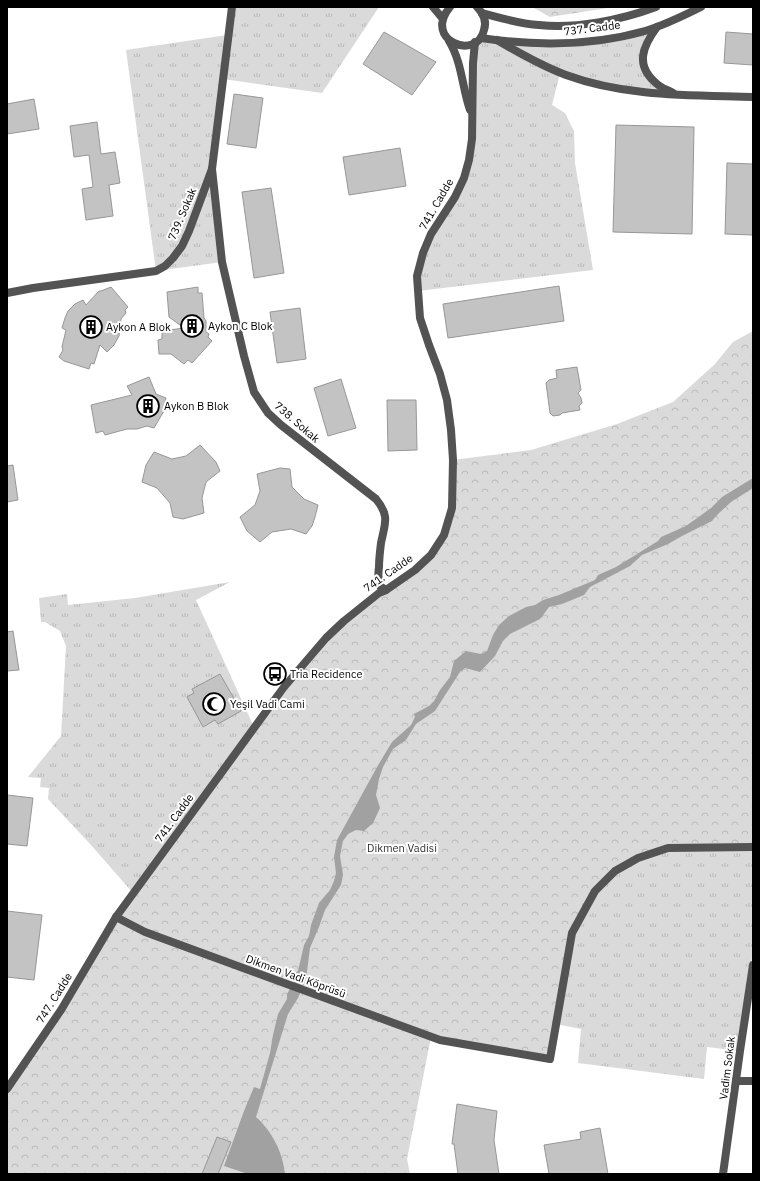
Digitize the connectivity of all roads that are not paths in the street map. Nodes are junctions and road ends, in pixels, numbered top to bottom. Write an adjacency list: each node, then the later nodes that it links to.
1 (232, 7): 15 (street, 739. Sokak)
2 (434, 7): 7 (street)
3 (450, 7): 7 (street)
4 (656, 7): 6 (street, 737. Cadde)
5 (701, 7): 8 (street, 737. Cadde)
6 (480, 10): 10 (street, 737. Cadde)
7 (442, 19): 9 (street)
8 (657, 27): 11 (street, 737. Cadde); 12 (street)
9 (449, 40): 10 (street, 737. Cadde); 14 (street, 741. Cadde)
10 (478, 40): 11 (street, 737. Cadde); 14 (street, 741. Cadde)
11 (497, 40): 12 (street)
12 (676, 95): 13 (street)
13 (753, 97)
14 (472, 114): 17 (street, 741. Cadde)
15 (212, 169): 16 (street, 739. Sokak); 17 (street, 738. Sokak)
16 (7, 293)
17 (386, 590): 19 (street, 741. Cadde)
18 (753, 847): 19 (street, Dikmen Vadi Köprüsü)
19 (116, 917): 23 (street, 747. Cadde)
20 (753, 965): 21 (street, Vadim Sokak)
21 (736, 1081): 22 (street); 24 (street, Vadim Sokak)
22 (753, 1081)
23 (7, 1089)
24 (723, 1174)

